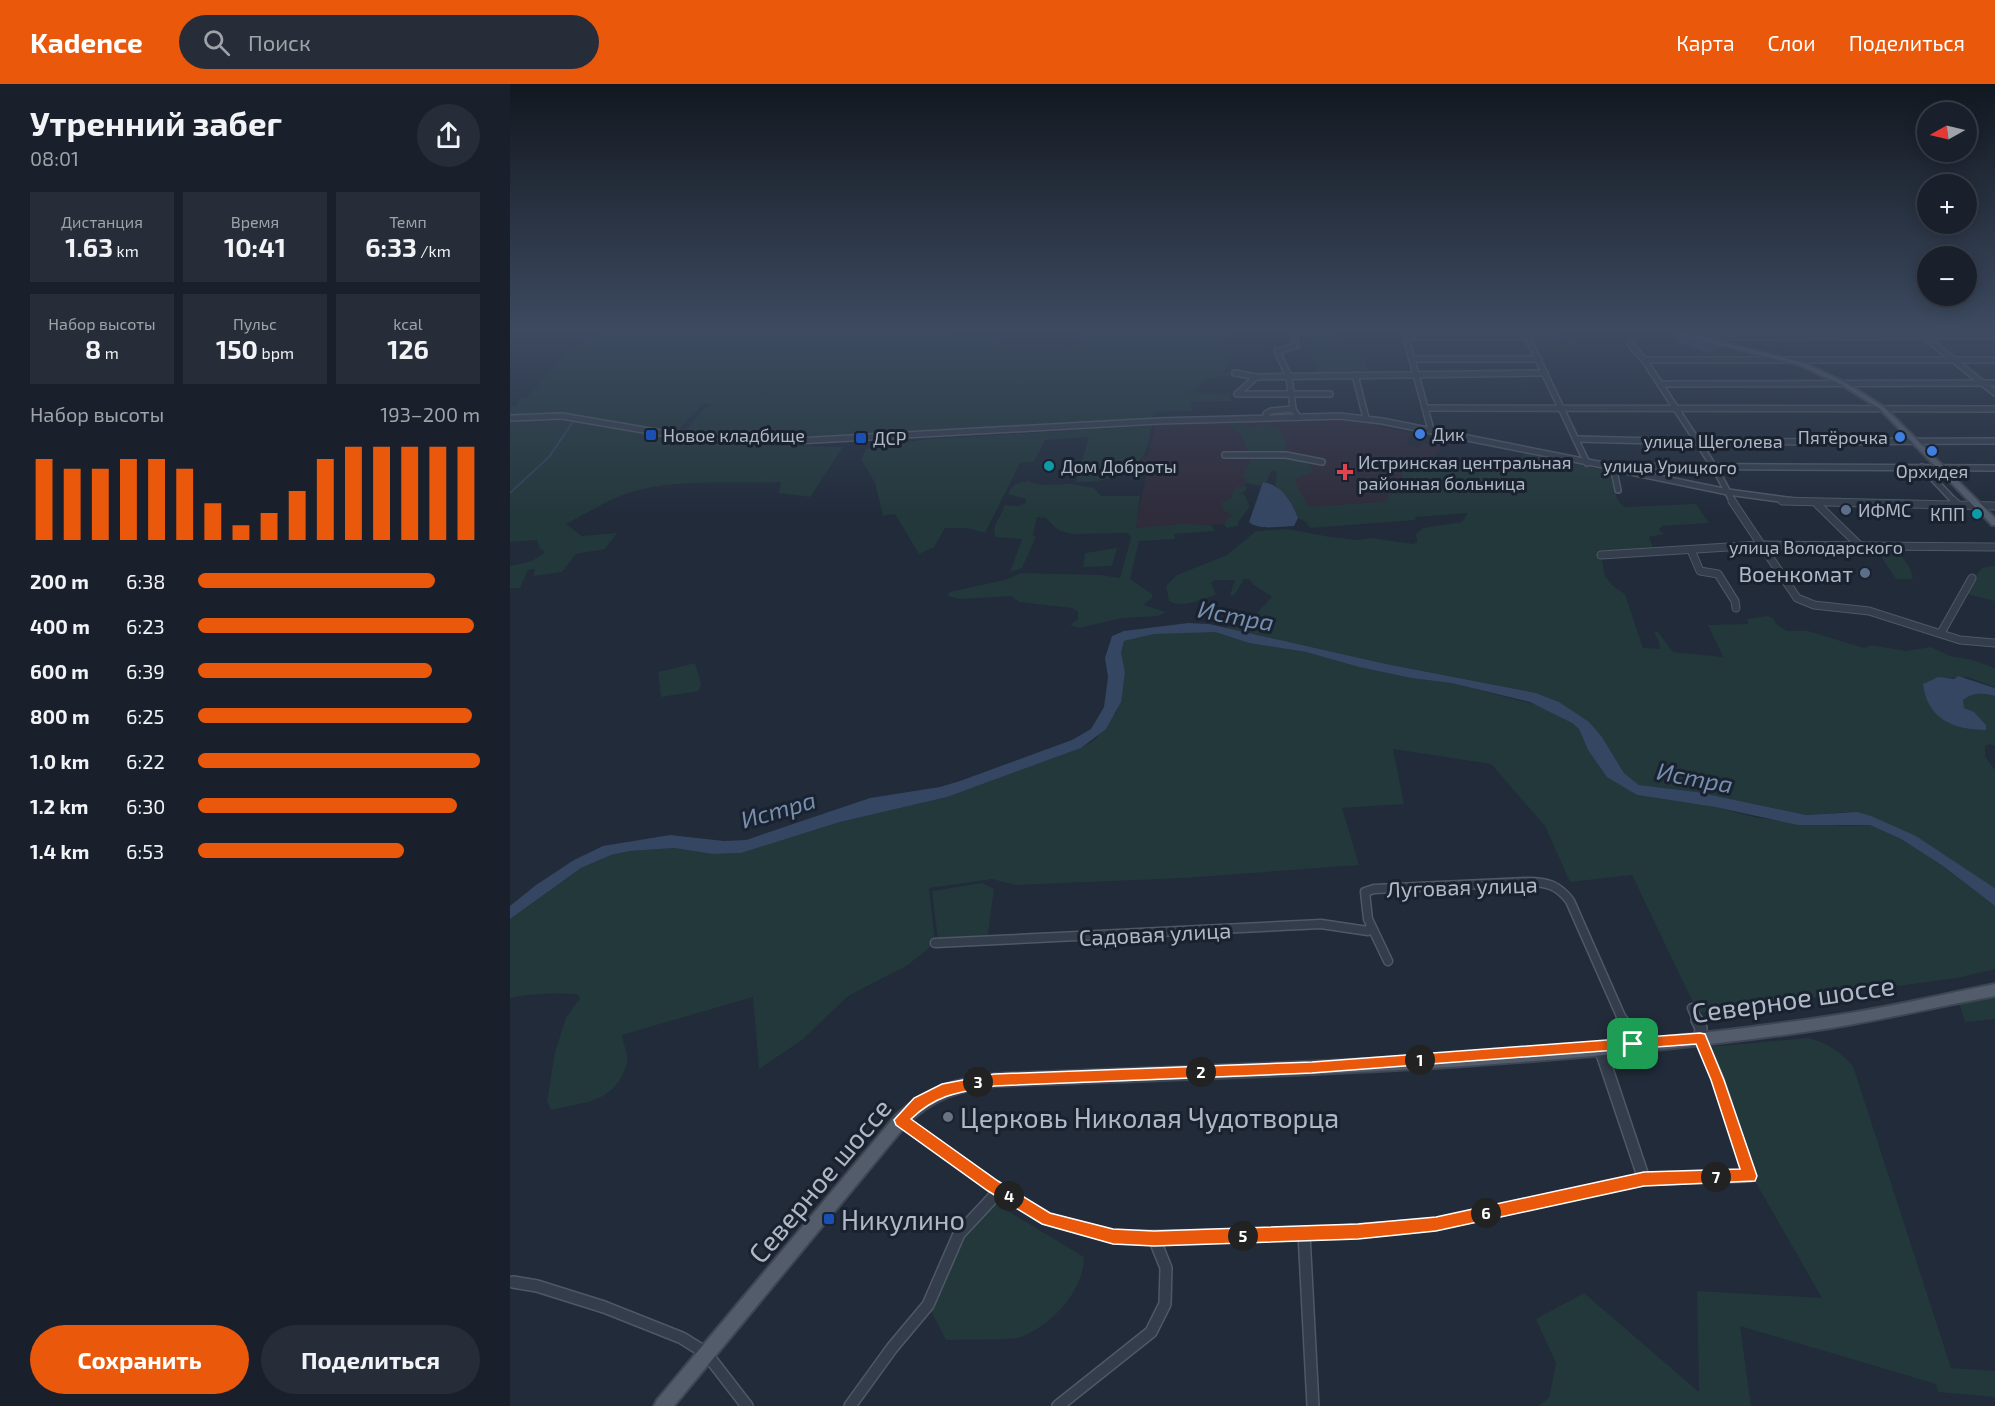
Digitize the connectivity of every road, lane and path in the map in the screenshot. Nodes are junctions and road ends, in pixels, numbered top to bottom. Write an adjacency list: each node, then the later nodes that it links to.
1 (1240, 392): 7 (street)
2 (1359, 392): 18 (street)
3 (1422, 392): 9 (street)
4 (1554, 392): 10 (street)
5 (1665, 392): 13 (street)
6 (1856, 392): 11 (main road)
7 (1293, 394): 8 (street); 12 (street)
8 (1330, 394)
9 (1426, 408): 10 (street); 19 (street)
10 (1562, 408): 13 (street); 20 (street)
11 (1882, 408): 13 (street); 14 (street); 23 (main road)
12 (1293, 409): 15 (street); 16 (street)
13 (1675, 409): 22 (street)
14 (1995, 409)
15 (1267, 417): 16 (street, улица Урицкого); 17 (street, улица Урицкого)
16 (1298, 417): 18 (street, улица Урицкого)
17 (510, 418)
18 (1366, 418): 19 (street, улица Урицкого)
19 (1431, 430): 26 (street, улица Урицкого)
20 (1576, 439): 22 (street, улица Щеголева); 26 (street)
21 (1995, 441): 23 (street, улица Щеголева)
22 (1697, 442): 23 (street, улица Щеголева); 29 (street)
23 (1916, 442): 30 (main road)
24 (1225, 455): 25 (street)
25 (1322, 462)
26 (1587, 464): 28 (street, улица Урицкого)
27 (1922, 467): 29 (street, улица Урицкого); 30 (street, улица Урицкого); 36 (street)
28 (1612, 468): 32 (street, улица Урицкого); 33 (street)
29 (1715, 468): 32 (street, улица Урицкого); 34 (street)
30 (1942, 468): 31 (street, улица Урицкого); 37 (main road)
31 (1995, 468)
32 (1628, 470): 34 (street)
33 (1618, 490)
34 (1728, 492): 35 (street); 40 (street)
35 (1817, 504): 36 (street); 41 (street)
36 (1958, 505): 37 (street)
37 (1979, 506): 38 (street); 39 (main road)
38 (1995, 506)
39 (1995, 523)
40 (1760, 545): 41 (street, улица Володарского); 43 (street, улица Володарского); 47 (street)
41 (1861, 547): 42 (street, улица Володарского)
42 (1995, 547)
43 (1691, 550): 44 (street, улица Володарского); 46 (street)
44 (1601, 555)
45 (1972, 578): 47 (street)
46 (1736, 608)
47 (1941, 633): 48 (street)
48 (1995, 643)
49 (1371, 926): 50 (street, Садовая улица); 51 (street, Луговая улица); 55 (street, Луговая улица)
50 (934, 943)
51 (1388, 961)
52 (1995, 990): 54 (main road, Северное шоссе)
53 (1692, 1008): 54 (street)
54 (1700, 1038): 55 (main road, Северное шоссе); 58 (street)
55 (1633, 1044): 56 (main road, Северное шоссе)
56 (1600, 1048): 57 (main road, Северное шоссе); 58 (street)
57 (901, 1120): 59 (street); 63 (main road, Северное шоссе)
58 (1644, 1179): 60 (street)
59 (1000, 1190): 61 (street); 66 (street)
60 (1304, 1234): 61 (street); 68 (street)
61 (1154, 1239): 67 (street)
62 (513, 1282): 63 (street)
63 (706, 1353): 64 (main road, Северное шоссе); 65 (street)
64 (663, 1406)
65 (747, 1406)
66 (850, 1406)
67 (1059, 1406)
68 (1313, 1406)

